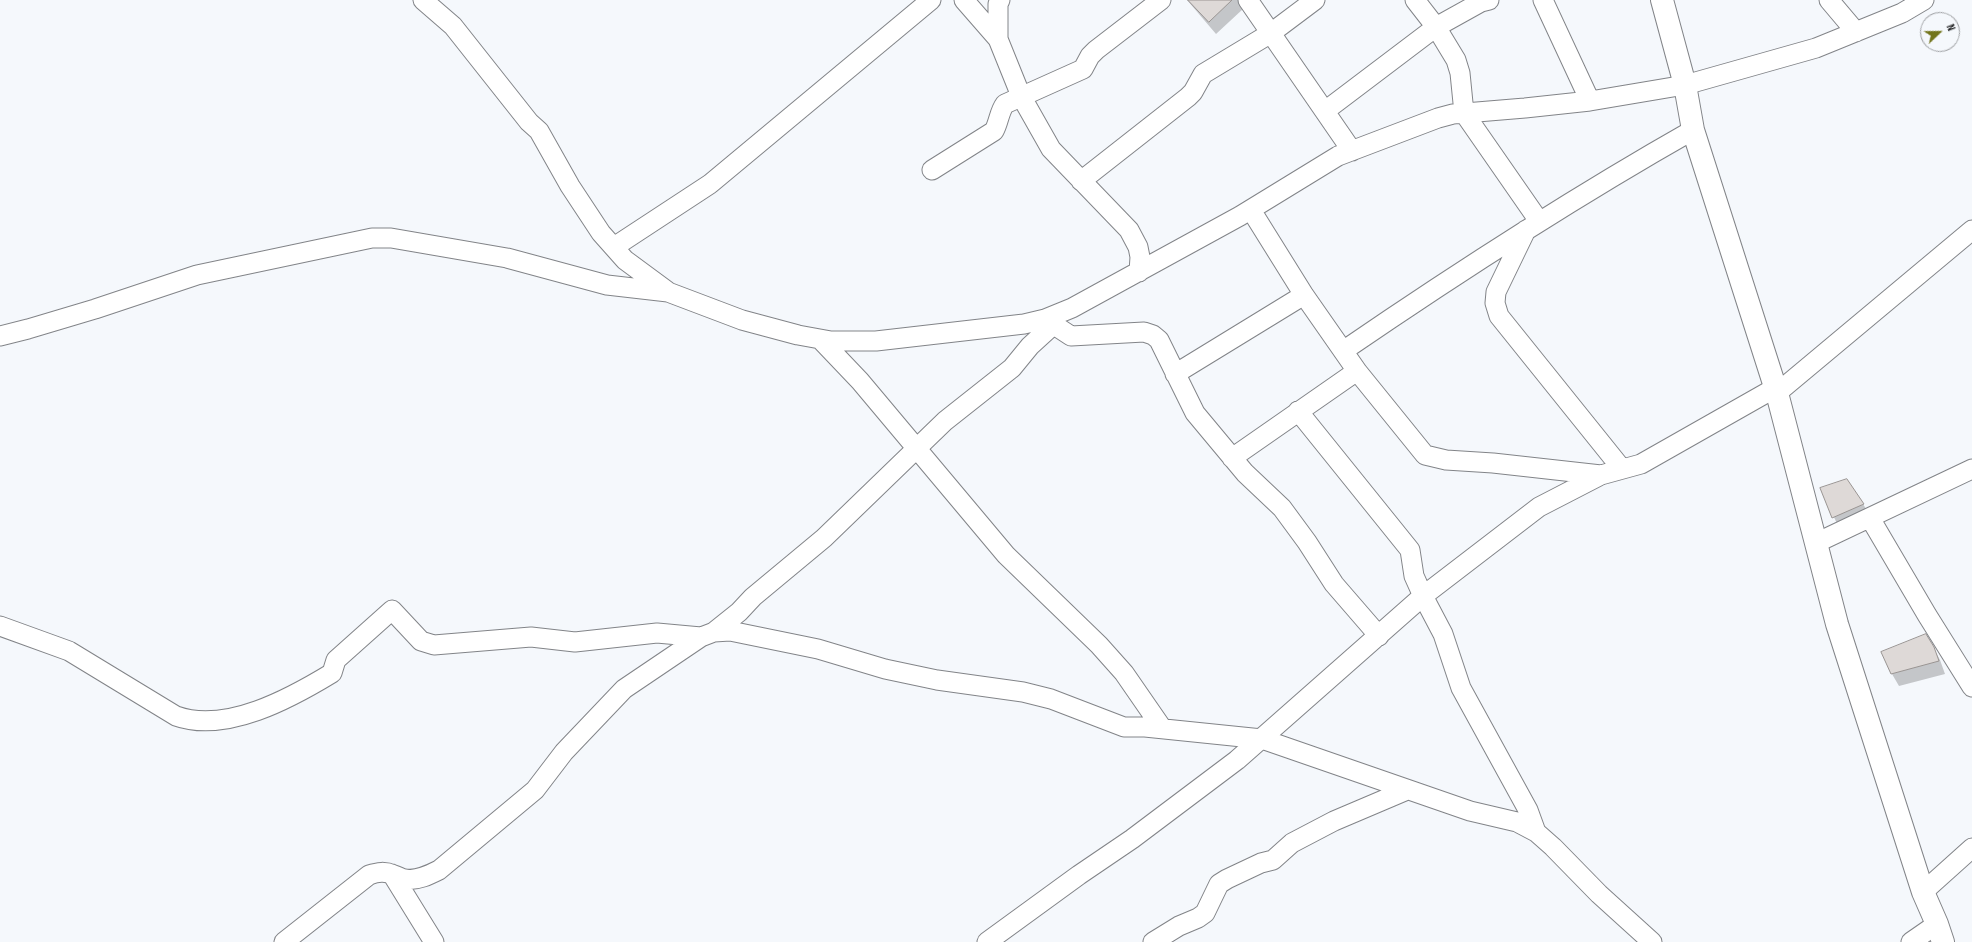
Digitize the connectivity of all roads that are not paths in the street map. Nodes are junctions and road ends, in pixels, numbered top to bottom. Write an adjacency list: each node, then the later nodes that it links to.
1 (423, 0): 30 (street)
2 (930, 0): 30 (street)
3 (964, 0): 17 (street)
4 (1000, 0): 17 (street)
5 (1161, 0): 19 (street)
6 (1248, 0): 16 (street)
7 (1315, 0): 16 (street)
8 (1415, 0): 14 (street)
9 (1488, 0): 14 (street)
10 (1543, 0): 20 (street)
11 (1662, 0): 18 (main road)
12 (1829, 0): 15 (street)
13 (1924, 0): 15 (street)
14 (1436, 27): 21 (street); 22 (street)
15 (1856, 32): 18 (street)
16 (1271, 33): 21 (street); 26 (street)
17 (998, 39): 19 (street)
18 (1685, 85): 20 (street); 23 (main road)
19 (1021, 96): 25 (street); 26 (street)
20 (1590, 101): 22 (street)
21 (1325, 111): 24 (street)
22 (1464, 113): 24 (street); 28 (street)
23 (1693, 130): 28 (street); 40 (main road)
24 (1352, 151): 27 (street)
25 (932, 170)
26 (1081, 181): 31 (street)
27 (1251, 210): 31 (street); 33 (street)
28 (1532, 225): 37 (street); 44 (street)
29 (1972, 230): 40 (street)
30 (614, 247): 32 (street)
31 (1140, 272): 34 (street)
32 (668, 292): 35 (street); 36 (street)
33 (1304, 295): 37 (street); 39 (street)
34 (1049, 322): 36 (street); 39 (street); 42 (street)
35 (0, 336)
36 (820, 339): 42 (street)
37 (1343, 351): 38 (street)
38 (1357, 371): 41 (street); 46 (street)
39 (1175, 374): 43 (street)
40 (1776, 391): 44 (street); 48 (main road)
41 (1298, 412): 43 (street); 49 (street)
42 (916, 447): 51 (street); 54 (street)
43 (1232, 458): 52 (street)
44 (1622, 469): 46 (street)
45 (1972, 469): 47 (street)
46 (1601, 475): 49 (street)
47 (1870, 518): 48 (street); 53 (street)
48 (1816, 544): 60 (main road)
49 (1423, 596): 52 (street); 57 (street)
50 (0, 626): 51 (street)
51 (707, 634): 54 (street); 59 (street)
52 (1379, 636): 55 (street)
53 (1972, 687)
54 (1162, 728): 55 (street)
55 (1262, 739): 56 (street); 64 (street)
56 (1407, 790): 57 (street); 65 (street)
57 (1536, 832): 66 (street)
58 (1972, 848): 60 (street)
59 (392, 874): 62 (street); 63 (street)
60 (1923, 892): 61 (main road)
61 (1940, 933): 67 (street)
62 (284, 942)
63 (434, 942)
64 (987, 942)
65 (1153, 942)
66 (1652, 942)
67 (1911, 942)

